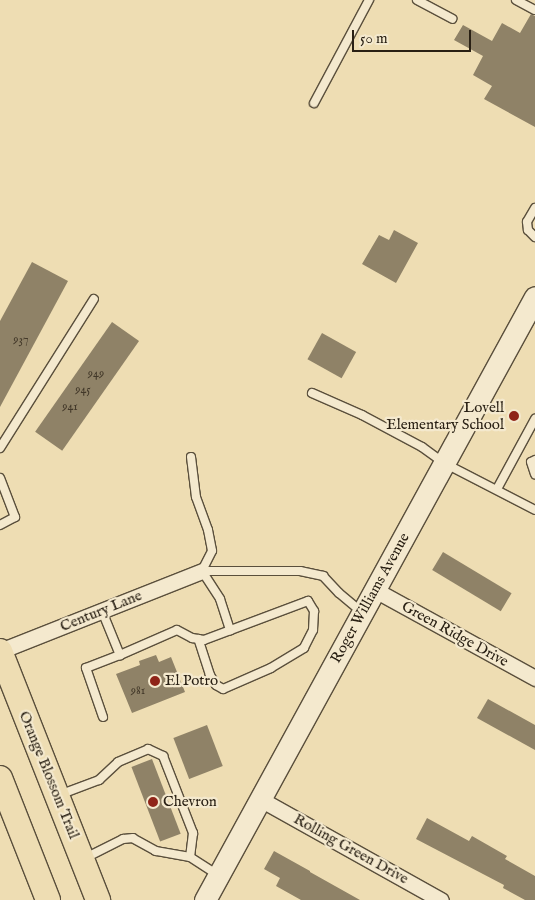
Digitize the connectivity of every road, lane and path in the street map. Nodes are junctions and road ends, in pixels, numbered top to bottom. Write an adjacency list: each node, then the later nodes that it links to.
1 (369, 0): 6 (lane)
2 (417, 0): 5 (lane)
3 (516, 0): 4 (lane)
4 (535, 10)
5 (452, 19)
6 (314, 103)
7 (535, 208): 8 (lane)
8 (535, 237)
9 (535, 297): 16 (street, Roger Williams Avenue)
10 (94, 299): 13 (lane)
11 (312, 393): 16 (lane)
12 (535, 419): 19 (lane)
13 (0, 448)
14 (191, 457): 22 (lane)
15 (535, 460): 17 (lane)
16 (444, 463): 19 (lane); 23 (street, Roger Williams Avenue)
17 (535, 474)
18 (0, 478): 21 (lane)
19 (497, 489): 20 (lane)
20 (535, 510)
21 (0, 525)
22 (202, 571): 24 (street, Century Lane); 25 (lane); 26 (lane)
23 (375, 590): 25 (street, Roger Williams Avenue); 30 (street, Green Ridge Drive)
24 (102, 611): 28 (street, Century Lane); 29 (lane)
25 (362, 613): 34 (street, Roger Williams Avenue)
26 (230, 630): 27 (lane); 27 (lane)
27 (198, 639): 29 (lane)
28 (0, 651): 33 (main road, Orange Blossom Trail)
29 (120, 655): 31 (lane)
30 (535, 678)
31 (103, 717)
32 (0, 778): 38 (main road)
33 (57, 796): 35 (lane); 36 (main road, Orange Blossom Trail)
34 (260, 799): 37 (street, Roger Williams Avenue); 41 (street, Rolling Green Drive)
35 (190, 857): 36 (lane); 37 (lane)
36 (82, 859): 39 (main road, Orange Blossom Trail)
37 (218, 875): 40 (street, Roger Williams Avenue)
38 (48, 900)
39 (98, 900)
40 (205, 900)
41 (442, 900)

